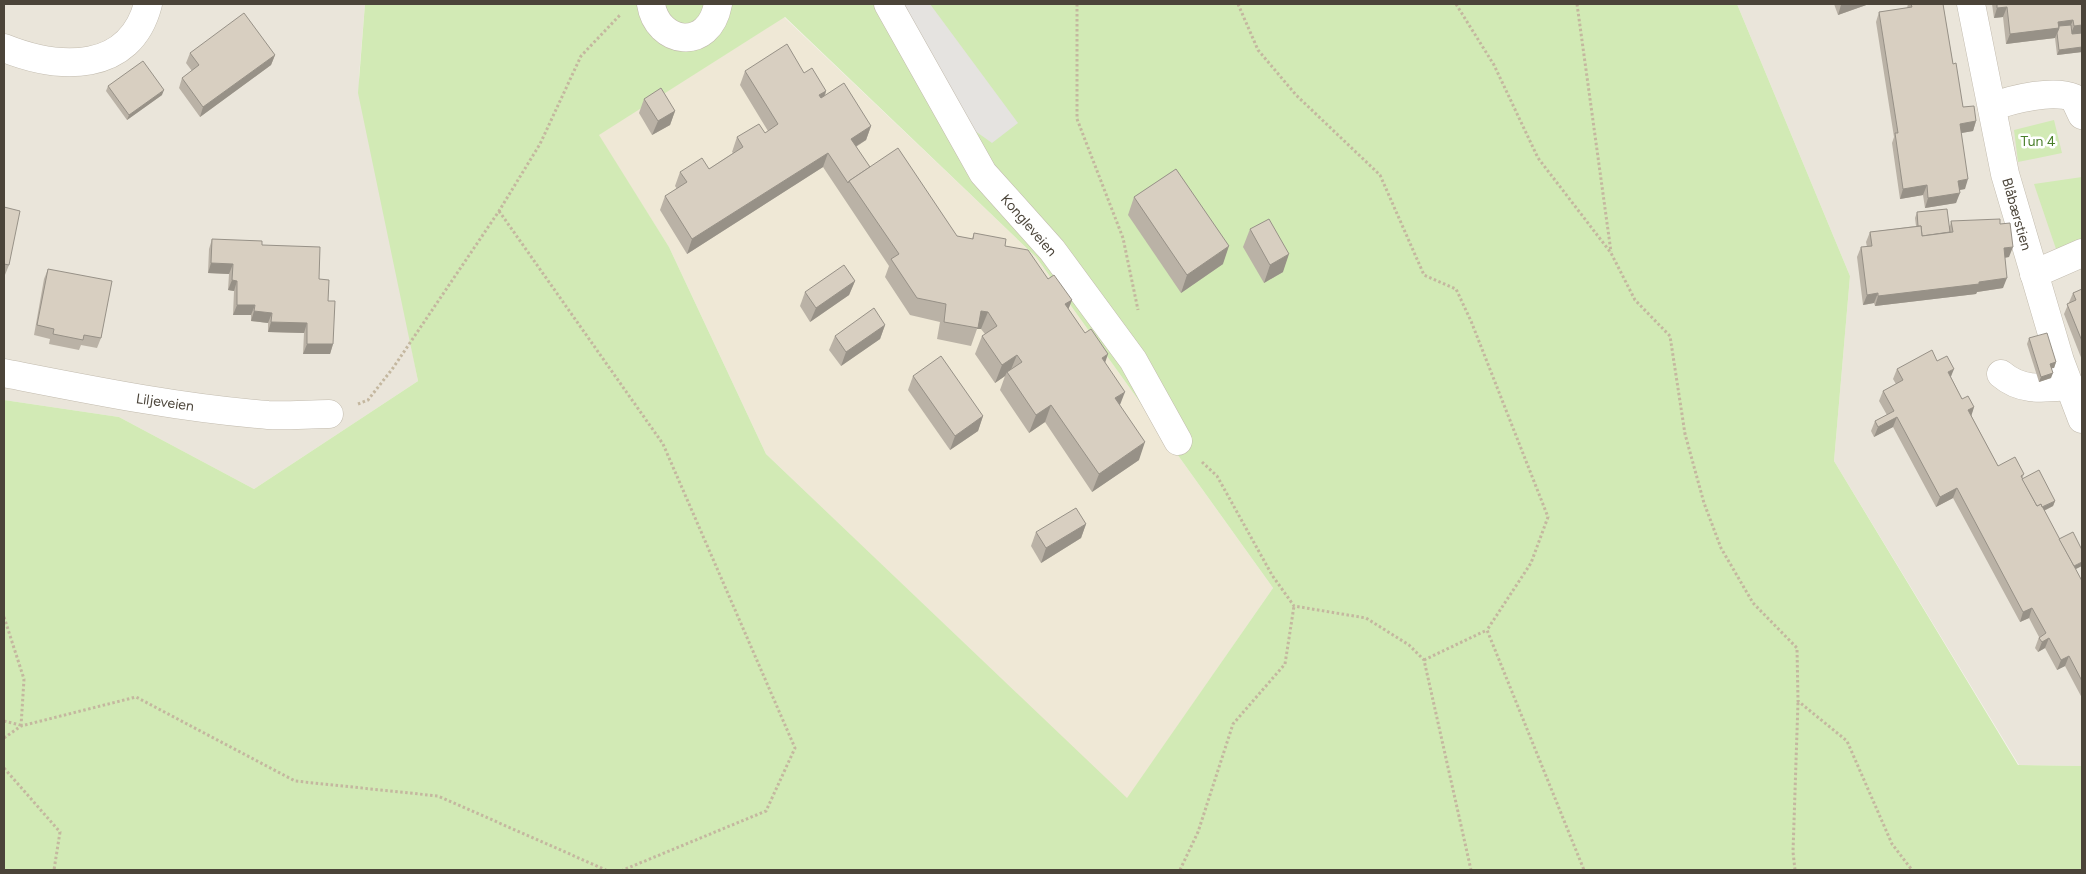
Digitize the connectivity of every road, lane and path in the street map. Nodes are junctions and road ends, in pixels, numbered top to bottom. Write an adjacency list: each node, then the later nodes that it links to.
1 (148, 4): 11 (street)
2 (651, 4): 3 (street)
3 (718, 4)
4 (888, 4): 18 (street, Kongleveien)
5 (1078, 4): 18 (path)
6 (1238, 4): 27 (path)
7 (1456, 4): 15 (path)
8 (1577, 4): 15 (path)
9 (1971, 4): 12 (street, Blåbærstien)
10 (625, 10): 14 (path)
11 (4, 48)
12 (1992, 107): 13 (street); 17 (street, Blåbærstien)
13 (2082, 115)
14 (499, 211): 22 (path); 36 (path)
15 (1611, 253): 29 (path)
16 (2082, 253): 17 (street)
17 (2034, 274): 21 (street, Blåbærstien)
18 (1133, 360): 24 (street, Kongleveien)
19 (4, 373): 22 (street, Liljeveien)
20 (2001, 374): 21 (street)
21 (2070, 386): 23 (street, Blåbærstien)
22 (329, 414)
23 (2082, 419)
24 (1178, 441): 25 (path)
25 (1294, 606): 28 (path); 37 (path)
26 (4, 616): 31 (path)
27 (1487, 630): 28 (path); 39 (path)
28 (1424, 660): 38 (path)
29 (1798, 701): 40 (path); 41 (path)
30 (4, 721): 31 (path)
31 (20, 726): 32 (path); 35 (path)
32 (4, 738)
33 (4, 768): 34 (path)
34 (54, 870)
35 (606, 870)
36 (623, 870)
37 (1180, 870)
38 (1471, 870)
39 (1584, 870)
40 (1795, 870)
41 (1912, 870)

